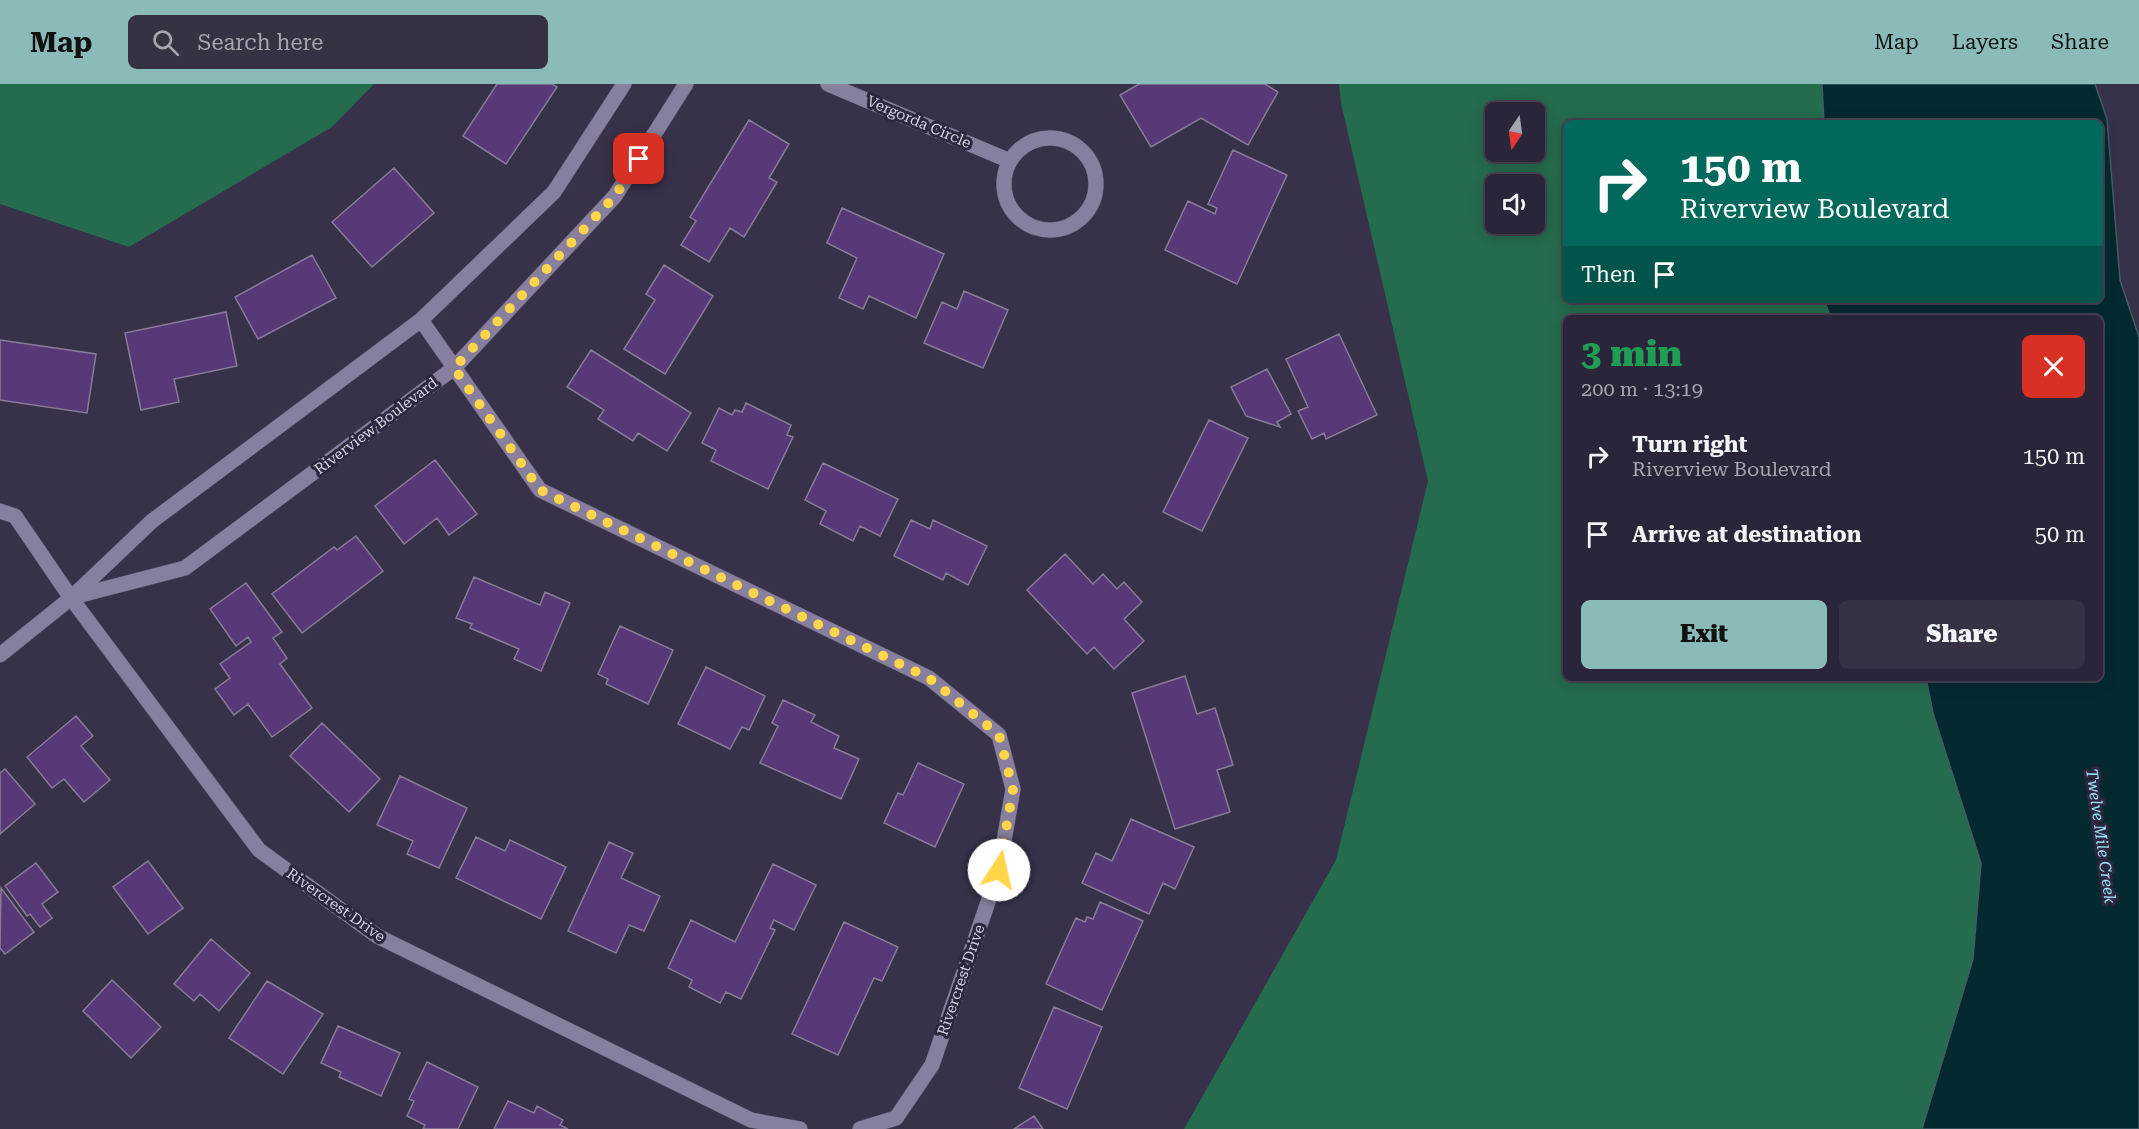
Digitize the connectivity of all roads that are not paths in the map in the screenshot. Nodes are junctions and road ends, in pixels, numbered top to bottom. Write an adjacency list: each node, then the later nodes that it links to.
1 (624, 84): 5 (street)
2 (686, 84): 6 (street, Riverview Boulevard)
3 (828, 84): 4 (street, Vergorda Circle)
4 (1010, 161): 4 (street)
5 (421, 320): 6 (street, Rivercrest Drive); 8 (street)
6 (454, 368): 8 (street, Riverview Boulevard); 11 (street, Rivercrest Drive)
7 (0, 511): 8 (street)
8 (70, 598): 9 (street); 10 (street, Rivercrest Drive)
9 (0, 655)
10 (800, 1129)
11 (860, 1129)

